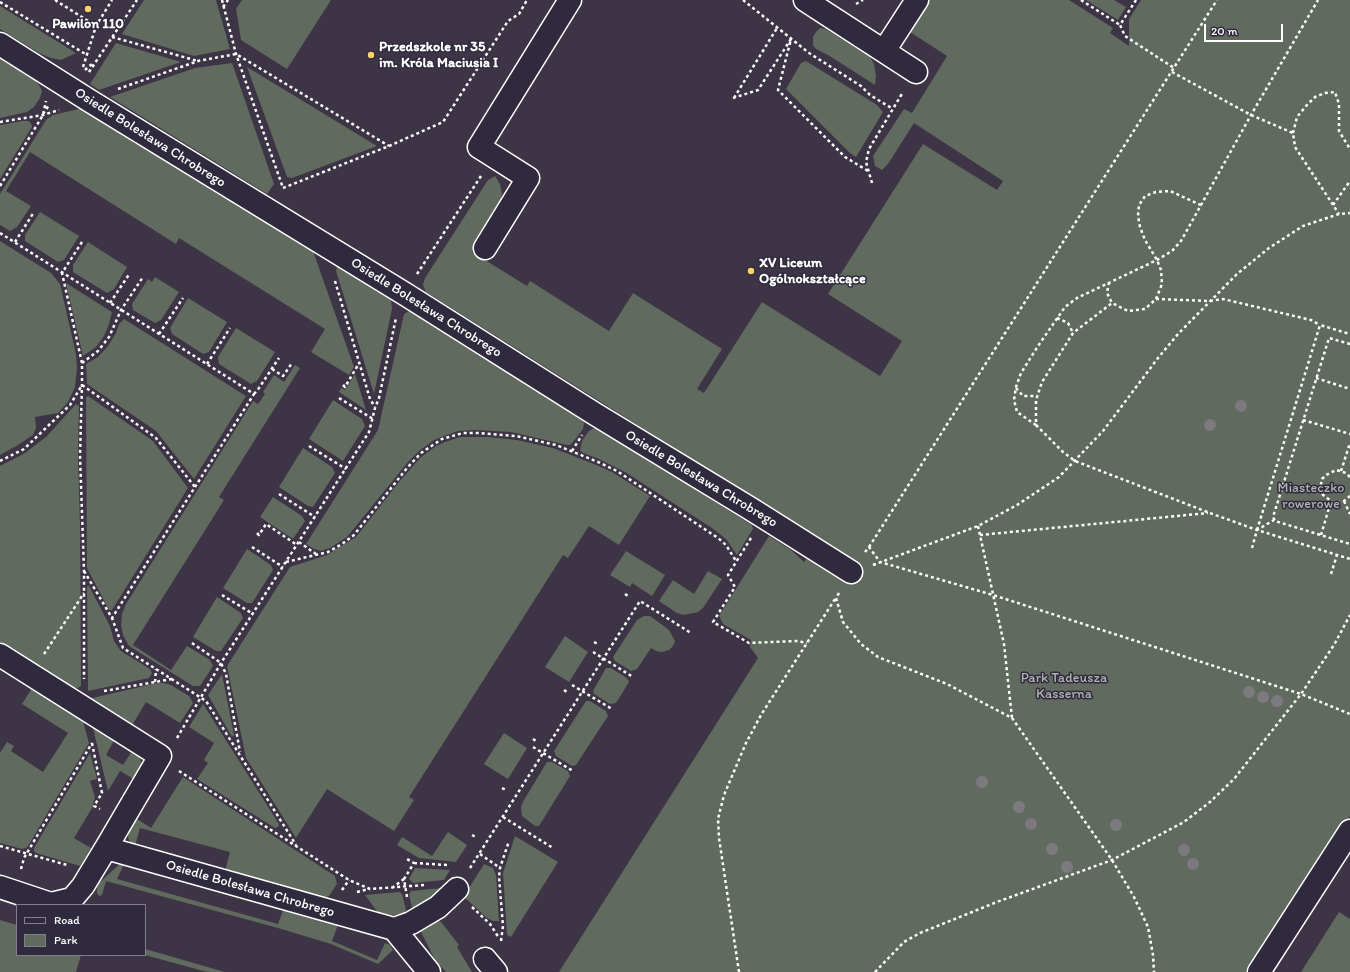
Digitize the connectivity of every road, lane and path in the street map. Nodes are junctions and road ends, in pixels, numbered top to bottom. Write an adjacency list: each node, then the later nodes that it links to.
1 (55, 0): 18 (path)
2 (112, 0): 18 (path)
3 (137, 0): 20 (path)
4 (222, 0): 16 (path)
5 (228, 0): 16 (path)
6 (527, 0): 36 (path)
7 (570, 0): 53 (street)
8 (743, 0): 19 (path)
9 (805, 0): 23 (street)
10 (917, 0): 23 (street)
11 (1081, 0): 17 (path)
12 (1136, 0): 17 (path)
13 (1217, 0): 27 (path)
14 (1318, 0): 33 (path)
15 (0, 2): 18 (path)
16 (223, 7): 24 (path)
17 (1120, 25): 27 (path)
18 (96, 26)
19 (777, 28): 21 (path); 21 (path)
20 (112, 37): 25 (path); 26 (path)
21 (791, 39): 31 (path); 38 (path)
22 (0, 44): 29 (street, Osiedle Bolesława Chrobrego)
23 (884, 51): 28 (street)
24 (236, 54): 26 (path); 36 (path); 42 (path)
25 (96, 60): 30 (path); 30 (path)
26 (198, 61): 30 (path)
27 (1173, 70): 33 (path); 117 (path)
28 (916, 72): 31 (path)
29 (49, 75): 30 (street, Osiedle Bolesława Chrobrego); 32 (path)
30 (82, 89): 32 (path); 45 (street, Osiedle Bolesława Chrobrego)
31 (893, 109): 38 (path)
32 (43, 115): 34 (path); 41 (path)
33 (1251, 115): 35 (path); 43 (path)
34 (0, 122)
35 (1293, 133): 37 (path); 44 (path)
36 (389, 146): 42 (path)
37 (1350, 149)
38 (868, 172): 40 (path)
39 (1350, 181): 44 (path)
40 (872, 183)
41 (0, 186)
42 (283, 188): 45 (path)
43 (1201, 205): 54 (path); 54 (path)
44 (1333, 205): 48 (path)
45 (269, 211): 52 (street, Osiedle Bolesława Chrobrego)
46 (34, 212): 50 (path)
47 (1350, 213): 48 (path)
48 (1339, 214): 62 (path)
49 (0, 233): 50 (path)
50 (14, 242): 56 (path)
51 (82, 242): 56 (path)
52 (324, 245): 59 (street, Osiedle Bolesława Chrobrego); 77 (path)
53 (484, 248)
54 (1157, 260): 58 (path); 61 (path)
55 (130, 272): 63 (path)
56 (62, 273): 63 (path); 74 (path)
57 (143, 277): 65 (path)
58 (1110, 282): 64 (path); 66 (path)
59 (405, 294): 87 (path); 107 (street, Osiedle Bolesława Chrobrego)
60 (183, 298): 69 (path)
61 (1156, 299): 62 (path); 64 (path)
62 (1210, 301): 67 (path); 95 (path)
63 (110, 303): 65 (path)
64 (1112, 303): 70 (path)
65 (121, 310): 69 (path); 74 (path)
66 (1057, 318): 70 (path); 82 (path)
67 (1320, 325): 71 (path); 110 (path)
68 (230, 328): 76 (path)
69 (159, 334): 76 (path)
70 (1073, 334): 85 (path)
71 (1350, 334)
72 (1350, 344): 79 (path)
73 (279, 358): 78 (path)
74 (82, 363): 80 (path)
75 (292, 363): 78 (path)
76 (207, 364): 84 (path)
77 (359, 365): 81 (path); 87 (path)
78 (272, 369): 84 (path)
79 (1316, 378): 83 (path); 89 (path)
80 (82, 385): 94 (path); 99 (path); 126 (path)
81 (343, 385)
82 (1016, 387): 85 (path); 90 (path)
83 (1350, 389)
84 (254, 394): 99 (path)
85 (1038, 396): 90 (path)
86 (339, 398): 88 (path)
87 (375, 408): 88 (path)
88 (373, 419): 96 (path)
89 (1303, 420): 91 (path); 108 (path)
90 (1036, 425): 95 (path)
91 (1350, 434)
92 (1350, 443): 97 (path)
93 (309, 446): 96 (path)
94 (0, 461)
95 (1075, 461): 104 (path); 109 (path)
96 (346, 469): 106 (path)
97 (1341, 471): 98 (path); 103 (path)
98 (1350, 477)
99 (195, 487): 137 (path)
100 (279, 494): 106 (path)
101 (1350, 496): 102 (path)
102 (1344, 501): 103 (path); 105 (path)
103 (1331, 502): 113 (path)
104 (1210, 512): 110 (path); 112 (path)
105 (1350, 514)
106 (315, 517): 114 (path)
107 (764, 517): 122 (path); 127 (street, Osiedle Bolesława Chrobrego)
108 (1274, 520): 110 (path); 113 (path)
109 (978, 526): 112 (path); 124 (path)
110 (1258, 530): 118 (path); 120 (path)
111 (257, 533): 114 (path)
112 (980, 535): 132 (path)
113 (1321, 535): 115 (path)
114 (298, 544): 119 (path); 123 (path)
115 (1350, 544)
116 (252, 547): 125 (path)
117 (869, 547): 124 (path); 127 (path)
118 (1252, 548)
119 (316, 554): 122 (path); 123 (path)
120 (1337, 555): 121 (path); 128 (path)
121 (1350, 559)
122 (736, 561): 141 (path)
123 (286, 562): 125 (path)
124 (880, 562): 127 (path); 132 (path)
125 (283, 567): 135 (path)
126 (84, 570): 129 (path); 137 (path)
127 (851, 572): 134 (path)
128 (1331, 574)
129 (84, 592): 148 (path); 156 (path)
130 (625, 594): 133 (path)
131 (222, 595): 135 (path)
132 (993, 595): 154 (path); 159 (path)
133 (628, 596)
134 (836, 598): 141 (path); 159 (path)
135 (253, 614): 146 (path)
136 (1350, 615): 154 (path)
137 (112, 618): 147 (path)
138 (691, 633): 145 (path)
139 (594, 642): 142 (path)
140 (192, 643): 146 (path)
141 (806, 643): 198 (path)
142 (598, 644)
143 (593, 652): 145 (path)
144 (0, 654): 148 (street)
145 (603, 659): 149 (path); 153 (path)
146 (221, 663): 155 (path); 165 (path)
147 (156, 669): 150 (path); 151 (path)
148 (31, 674): 156 (street)
149 (633, 677)
150 (172, 679): 151 (path); 155 (path)
151 (155, 682): 156 (path)
152 (572, 685): 153 (path)
153 (583, 691): 157 (path); 164 (path)
154 (1301, 694): 158 (path); 183 (path)
155 (201, 697): 165 (path); 166 (path)
156 (84, 703): 162 (path); 166 (street)
157 (612, 709)
158 (1350, 714)
159 (1012, 718): 183 (path)
160 (533, 739): 161 (path)
161 (536, 741)
162 (92, 743): 171 (path); 180 (path)
163 (533, 747): 164 (path)
164 (543, 753): 167 (path); 170 (path)
165 (240, 754): 177 (path)
166 (160, 756): 171 (street); 177 (path)
167 (573, 771)
168 (502, 788): 169 (path)
169 (506, 790)
170 (503, 817): 179 (path); 181 (path)
171 (121, 822): 178 (street)
172 (1350, 831): 201 (street)
173 (472, 835): 174 (path)
174 (476, 837)
175 (508, 841): 186 (path)
176 (0, 846): 180 (path)
177 (297, 847): 191 (path)
178 (106, 848): 187 (street); 194 (street, Osiedle Bolesława Chrobrego)
179 (553, 848)
180 (28, 853): 187 (path); 192 (path)
181 (480, 854): 186 (path); 193 (path)
182 (407, 859): 184 (path)
183 (1112, 860): 199 (path); 200 (path)
184 (414, 863): 185 (path); 188 (path)
185 (450, 866)
186 (500, 868): 195 (path)
187 (91, 873): 192 (street)
188 (404, 879): 190 (path); 191 (path)
189 (425, 885): 190 (path)
190 (405, 887): 191 (path); 194 (path)
191 (392, 888)
192 (7, 889)
193 (457, 889): 194 (street); 195 (path)
194 (403, 926): 197 (street)
195 (501, 942): 196 (path)
196 (495, 960)
197 (429, 972)
198 (739, 972)
199 (874, 972)
200 (1154, 972)
201 (1259, 972)

